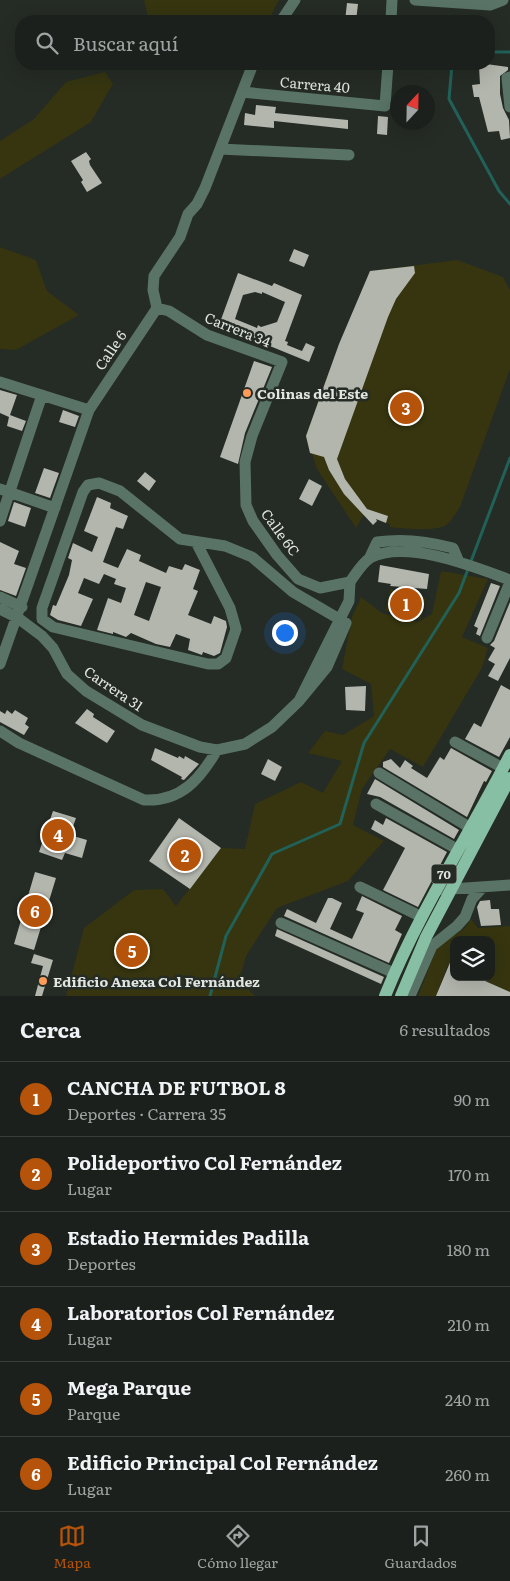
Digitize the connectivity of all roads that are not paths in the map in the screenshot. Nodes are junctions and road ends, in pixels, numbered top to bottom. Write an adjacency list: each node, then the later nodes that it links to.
1 (295, 0): 5 (street)
2 (392, 0): 6 (street)
3 (415, 0): 4 (street)
4 (503, 0)
5 (285, 15)
6 (391, 15)
7 (251, 70): 10 (street)
8 (388, 70): 10 (street, Carrera 40)
9 (508, 77): 11 (street)
10 (242, 92): 12 (street)
11 (510, 108)
12 (220, 149): 13 (street); 14 (street)
13 (349, 155)
14 (157, 308): 15 (street, Carrera 34); 18 (street, Calle 6)
15 (282, 362): 27 (street, Calle 6C)
16 (0, 382): 17 (street)
17 (42, 395): 18 (street); 19 (street)
18 (88, 410): 20 (street, Calle 6)
19 (5, 490): 20 (street); 21 (street)
20 (55, 508): 31 (street, Calle 6)
21 (0, 521)
22 (196, 542): 23 (street); 24 (street); 24 (street)
23 (214, 544): 24 (street); 29 (street)
24 (207, 563)
25 (510, 581): 26 (street); 33 (street)
26 (350, 582): 27 (street); 32 (street)
27 (320, 588): 29 (street)
28 (0, 597): 31 (street)
29 (314, 602): 32 (street)
30 (0, 609): 31 (street)
31 (20, 612): 34 (street, Calle 6); 37 (street, Carrera 31)
32 (340, 618): 37 (street)
33 (487, 638)
34 (0, 664)
35 (0, 731): 37 (street)
36 (455, 742): 40 (street)
37 (217, 750)
38 (510, 755): 40 (main road, 70)
39 (379, 773): 42 (street)
40 (507, 773): 42 (main road, 70); 47 (main road, 70)
41 (376, 804): 43 (street)
42 (469, 827): 43 (main road, 70)
43 (457, 848): 48 (main road, 70)
44 (508, 883): 45 (street)
45 (483, 887): 47 (street); 49 (street)
46 (360, 888): 50 (street)
47 (452, 889): 48 (street); 49 (street); 54 (main road, 70)
48 (436, 890): 50 (main road, 70)
49 (468, 908): 55 (street)
50 (422, 917): 52 (main road, 70)
51 (281, 924): 52 (street)
52 (394, 973): 53 (main road, 70)
53 (385, 996)
54 (401, 996)
55 (410, 996)

